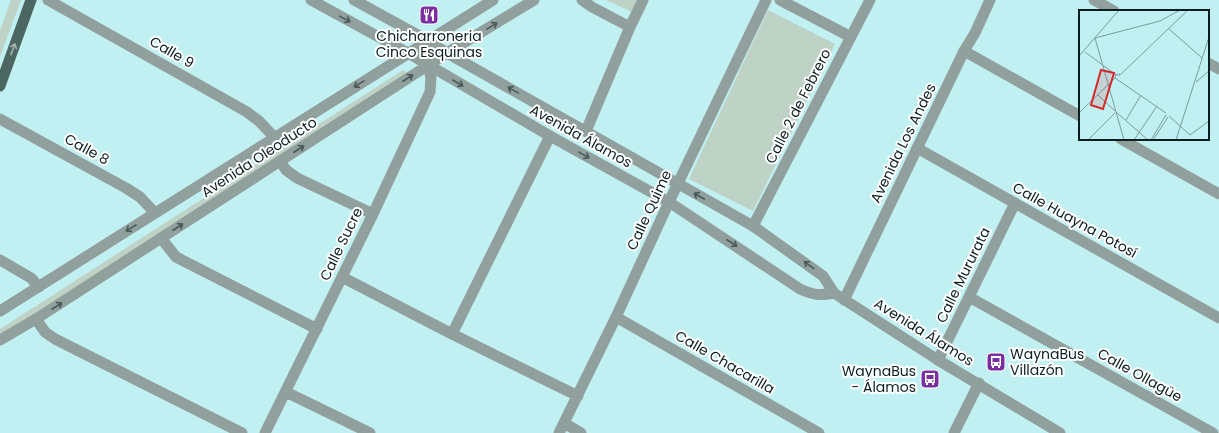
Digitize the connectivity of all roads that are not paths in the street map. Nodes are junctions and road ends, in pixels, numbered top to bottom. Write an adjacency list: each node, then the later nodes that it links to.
1 (31, 0): 24 (main road, one-way to 1)
2 (48, 0): 29 (street, Calle 9)
3 (311, 0): 19 (street, Avenida Álamos, one-way to 19)
4 (354, 0): 17 (street, Avenida Álamos)
5 (493, 0): 17 (street, Avenida Oleoducto)
6 (534, 0): 20 (street, Avenida Oleoducto, one-way to 6)
7 (582, 0): 15 (street)
8 (643, 0): 15 (street)
9 (766, 0): 33 (street, Calle Quime)
10 (780, 0): 16 (street)
11 (870, 0): 16 (street, Calle 2 de Febrero)
12 (990, 0): 18 (street, Avenida Los Andes)
13 (1100, 1): 14 (street)
14 (1113, 10)
15 (630, 27): 27 (street)
16 (851, 37): 39 (street, Calle 2 de Febrero)
17 (427, 40): 19 (street, Avenida Oleoducto); 20 (street, Avenida Álamos)
18 (964, 51): 25 (street); 31 (street, Avenida Los Andes)
19 (408, 53): 22 (street, Avenida Álamos); 29 (street, Avenida Oleoducto, one-way to 29)
20 (446, 53): 22 (street, Avenida Oleoducto); 27 (street, Avenida Álamos, one-way to 20)
21 (1209, 64): 23 (street)
22 (428, 65): 28 (street, Avenida Álamos, one-way to 28); 32 (street, Avenida Oleoducto, one-way to 22); 38 (street, Calle Sucre)
23 (1219, 69)
24 (0, 86)
25 (1079, 115)
26 (0, 119): 37 (street, Calle 8)
27 (586, 131): 33 (street, Avenida Álamos)
28 (550, 136): 35 (street, Avenida Álamos, one-way to 35); 51 (street)
29 (274, 138): 37 (street, Avenida Oleoducto)
30 (1123, 140): 34 (street)
31 (917, 148): 36 (street, Calle Huayna Potosí); 44 (street, Avenida Los Andes)
32 (280, 161): 38 (street); 40 (street, Avenida Oleoducto, one-way to 32)
33 (678, 183): 35 (street, Calle Quime); 39 (street, Avenida Álamos, one-way to 33)
34 (1219, 194)
35 (669, 202): 44 (street, Avenida Álamos, one-way to 44); 47 (street, Calle Quime)
36 (1015, 204): 45 (street, Calle Mururata); 48 (street, Calle Huayna Potosí)
37 (155, 213): 43 (street, Avenida Oleoducto, one-way to 43)
38 (373, 214): 42 (street, Calle Sucre)
39 (753, 226): 44 (street, Avenida Álamos, one-way to 39)
40 (161, 238): 49 (street, Avenida Oleoducto, one-way to 40); 50 (street)
41 (0, 260): 43 (street)
42 (342, 277): 50 (street, Calle Sucre); 51 (street)
43 (40, 287): 46 (street, Avenida Oleoducto)
44 (839, 297): 53 (street, Avenida Álamos)
45 (969, 297): 53 (street, Calle Mururata); 65 (street, Calle Ollagüe)
46 (0, 311)
47 (616, 317): 56 (street, Calle Quime); 62 (street, Calle Chacarilla)
48 (1219, 318)
49 (36, 319): 52 (street, Avenida Oleoducto); 58 (street)
50 (317, 329): 55 (street, Calle Sucre)
51 (452, 334): 56 (street)
52 (0, 340)
53 (938, 360): 54 (street, Avenida Álamos)
54 (978, 383): 63 (street); 64 (street, Avenida Álamos)
55 (286, 392): 59 (street, Calle Sucre); 60 (street)
56 (578, 396): 57 (street, Calle Quime)
57 (562, 428): 61 (street)
58 (242, 433)
59 (265, 433)
60 (370, 433)
61 (581, 433)
62 (819, 433)
63 (954, 433)
64 (1060, 433)
65 (1213, 433)

